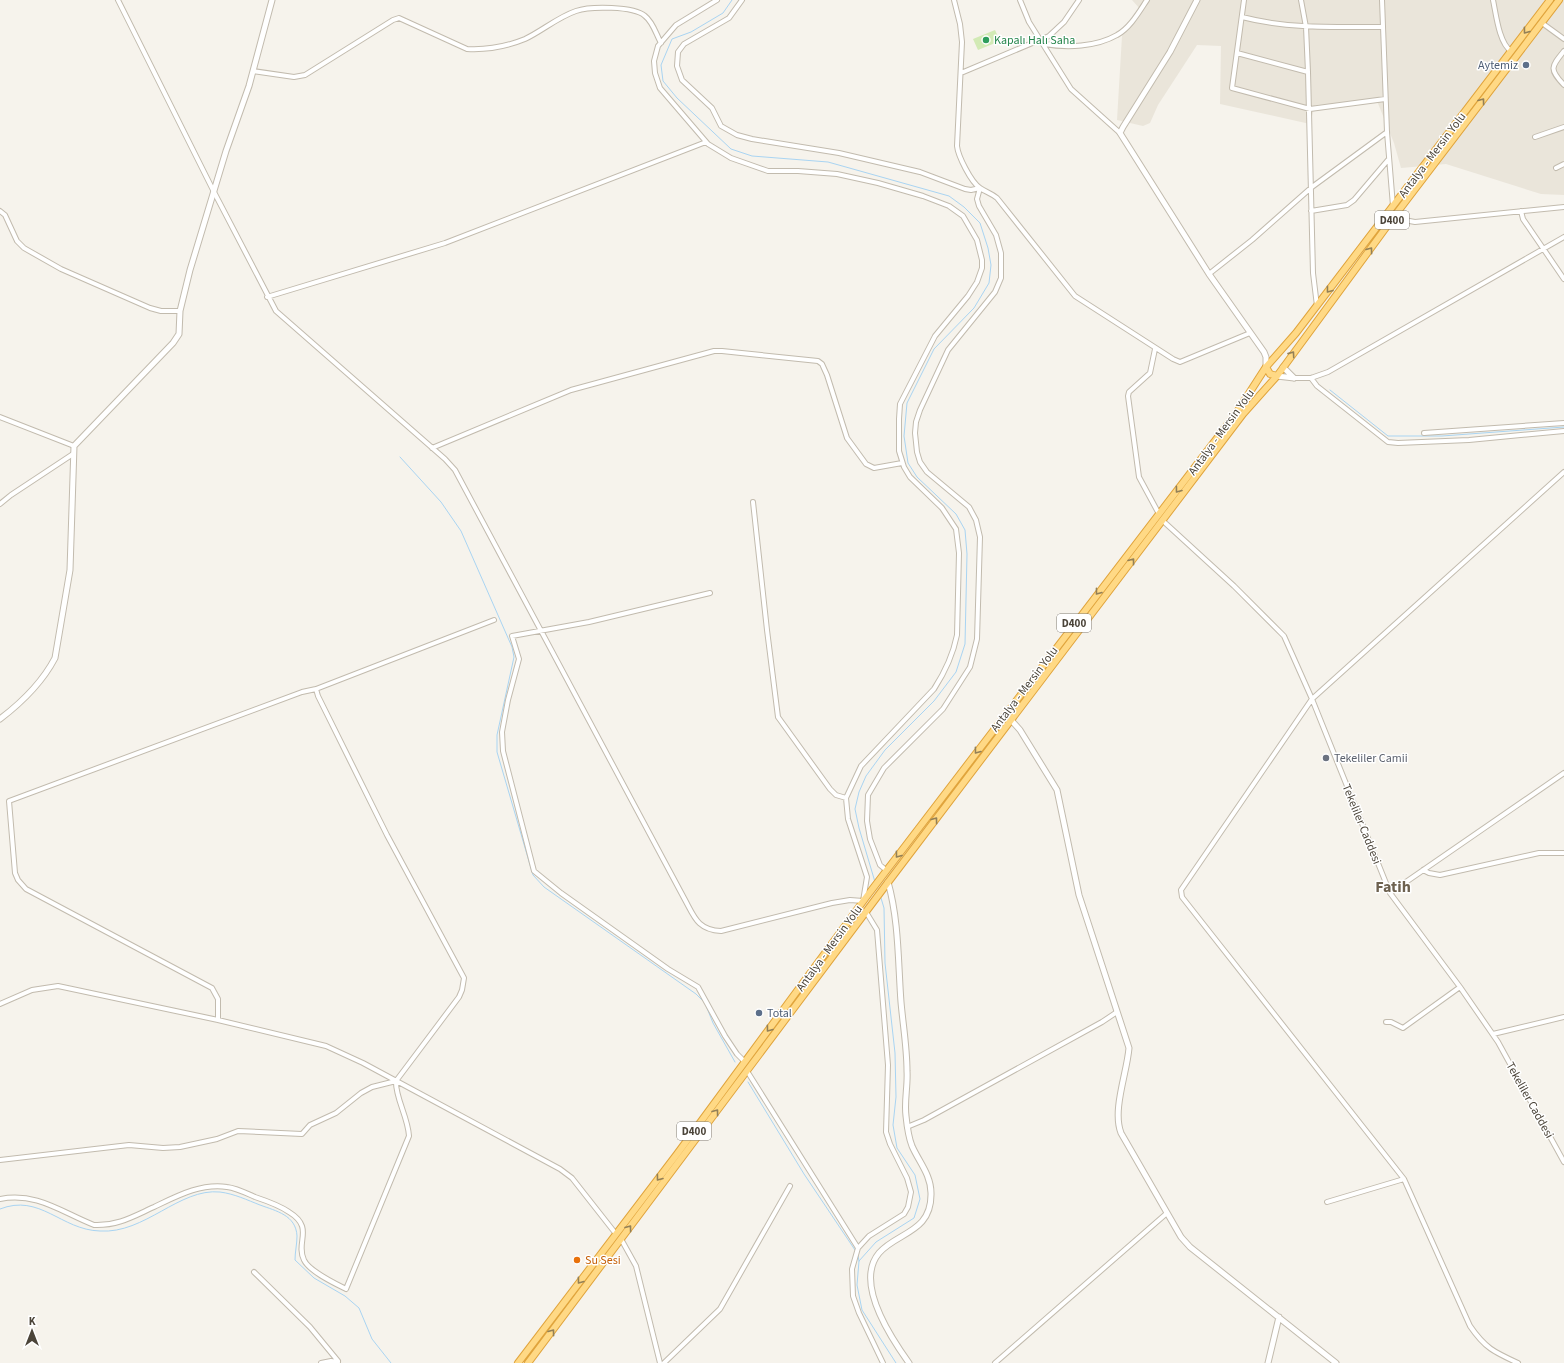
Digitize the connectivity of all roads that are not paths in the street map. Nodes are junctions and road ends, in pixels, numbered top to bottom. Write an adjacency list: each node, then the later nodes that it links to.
1 (118, 0): 43 (street)
2 (272, 0): 27 (street)
3 (717, 0): 22 (street)
4 (742, 0): 42 (street)
5 (954, 0): 29 (street)
6 (1020, 0): 20 (street)
7 (1078, 0): 20 (street)
8 (1147, 0): 23 (street)
9 (1197, 0): 35 (street)
10 (1244, 0): 16 (street)
11 (1301, 0): 18 (street)
12 (1382, 0): 19 (street)
13 (1493, 0): 24 (street)
14 (1550, 0): 24 (highway, Antalya - Mersin Yolu / D400, one-way to 24)
15 (1559, 0): 17 (highway, Antalya - Mersin Yolu / D400)
16 (1242, 17): 18 (street); 26 (street)
17 (1542, 23): 21 (street); 49 (highway, Antalya - Mersin Yolu / D400, one-way to 17)
18 (1306, 27): 19 (street); 28 (street)
19 (1383, 27): 31 (street)
20 (1041, 39): 23 (street); 29 (street)
21 (1564, 39)
22 (661, 43): 27 (street); 37 (street)
23 (1044, 44): 35 (street)
24 (1511, 51): 44 (highway, Antalya - Mersin Yolu / D400)
25 (1564, 51): 30 (street)
26 (1238, 52): 28 (street); 32 (street)
27 (253, 71): 43 (street)
28 (1308, 72): 32 (street)
29 (961, 74): 42 (street)
30 (1564, 85)
31 (1385, 98): 32 (street); 34 (street)
32 (1310, 109): 41 (street)
33 (1564, 127): 36 (street)
34 (1387, 132): 38 (street); 41 (street)
35 (1120, 133): 52 (street)
36 (1535, 137)
37 (706, 142): 54 (street); 73 (street)
38 (1388, 160): 44 (street); 47 (street)
39 (1564, 164): 40 (street)
40 (1556, 168)
41 (1312, 187): 47 (street); 52 (street)
42 (980, 188): 58 (street); 89 (street)
43 (214, 192): 54 (street); 56 (street)
44 (1393, 206): 55 (highway, Antalya - Mersin Yolu / D400, one-way to 55)
45 (1564, 207): 48 (street)
46 (0, 211): 56 (street)
47 (1311, 211): 55 (street)
48 (1521, 211): 49 (street); 51 (street)
49 (1393, 218): 62 (highway, Antalya - Mersin Yolu / D400, one-way to 49)
50 (1564, 237): 51 (street)
51 (1544, 249): 53 (street); 65 (street)
52 (1209, 274): 57 (street)
53 (1564, 279)
54 (267, 297): 71 (street)
55 (1317, 306): 60 (highway, Antalya - Mersin Yolu / D400)
56 (180, 311): 70 (street)
57 (1250, 333): 58 (street); 59 (street)
58 (1156, 348): 77 (street)
59 (1264, 352): 60 (street); 61 (street)
60 (1274, 358): 61 (highway, Antalya - Mersin Yolu / D400); 62 (highway)
61 (1266, 367): 63 (highway); 77 (highway, Antalya - Mersin Yolu / D400, one-way to 77)
62 (1283, 367): 63 (highway, Antalya - Mersin Yolu / D400); 64 (street)
63 (1277, 376): 64 (street); 78 (highway, Antalya - Mersin Yolu / D400)
64 (1294, 378): 65 (street)
65 (1311, 378): 68 (street)
66 (0, 417): 70 (street)
67 (1564, 423): 69 (street)
68 (1564, 431)
69 (1424, 433)
70 (74, 446): 72 (street)
71 (432, 448): 73 (street); 81 (street)
72 (74, 454): 76 (street); 84 (street)
73 (902, 463): 87 (street)
74 (1564, 472): 83 (street)
75 (753, 502): 87 (street)
76 (0, 504)
77 (1159, 514): 89 (highway, Antalya - Mersin Yolu / D400, one-way to 89)
78 (1163, 521): 83 (street, Tekeliler Caddesi); 85 (highway, Antalya - Mersin Yolu / D400, one-way to 78)
79 (710, 593): 81 (street)
80 (494, 620): 82 (street)
81 (542, 632): 93 (street); 102 (street)
82 (316, 689): 99 (street); 104 (street)
83 (1312, 699): 92 (street, Tekeliler Caddesi); 108 (street)
84 (0, 719)
85 (1011, 720): 91 (highway, Antalya - Mersin Yolu / D400, one-way to 85); 97 (street)
86 (1564, 773): 90 (street)
87 (846, 798): 93 (street)
88 (1564, 853): 90 (street)
89 (886, 870): 93 (highway, Antalya - Mersin Yolu / D400)
90 (1423, 870): 92 (street)
91 (887, 884): 94 (highway, Antalya - Mersin Yolu / D400); 105 (street)
92 (1390, 893): 95 (street, Tekeliler Caddesi)
93 (865, 898): 102 (highway, Antalya - Mersin Yolu / D400, one-way to 102)
94 (866, 912): 103 (highway, Antalya - Mersin Yolu / D400); 115 (street)
95 (1460, 987): 100 (street); 101 (street, Tekeliler Caddesi)
96 (0, 1004): 99 (street)
97 (1117, 1012): 105 (street); 112 (street)
98 (1564, 1017): 101 (street)
99 (218, 1020): 104 (street)
100 (1386, 1022)
101 (1493, 1034): 107 (street, Tekeliler Caddesi)
102 (745, 1062): 113 (highway, Antalya - Mersin Yolu / D400, one-way to 113)
103 (746, 1071): 114 (highway, Antalya - Mersin Yolu / D400, one-way to 103); 115 (street)
104 (396, 1081): 106 (street); 110 (street); 113 (street)
105 (907, 1127): 125 (street)
106 (0, 1160)
107 (1564, 1162)
108 (1404, 1179): 111 (street); 129 (street)
109 (790, 1186): 123 (street)
110 (0, 1199)
111 (1327, 1202)
112 (1166, 1213): 117 (street); 126 (street)
113 (616, 1234): 114 (highway); 120 (highway, Antalya - Mersin Yolu / D400, one-way to 120)
114 (621, 1239): 121 (highway, Antalya - Mersin Yolu / D400, one-way to 114); 122 (street)
115 (858, 1248): 124 (street)
116 (254, 1272): 118 (street)
117 (1279, 1317): 127 (street); 128 (street)
118 (338, 1362): 119 (street)
119 (321, 1363)
120 (518, 1363)
121 (528, 1363)
122 (660, 1363)
123 (664, 1363)
124 (883, 1363)
125 (908, 1363)
126 (995, 1363)
127 (1268, 1363)
128 (1336, 1363)
129 (1518, 1363)

